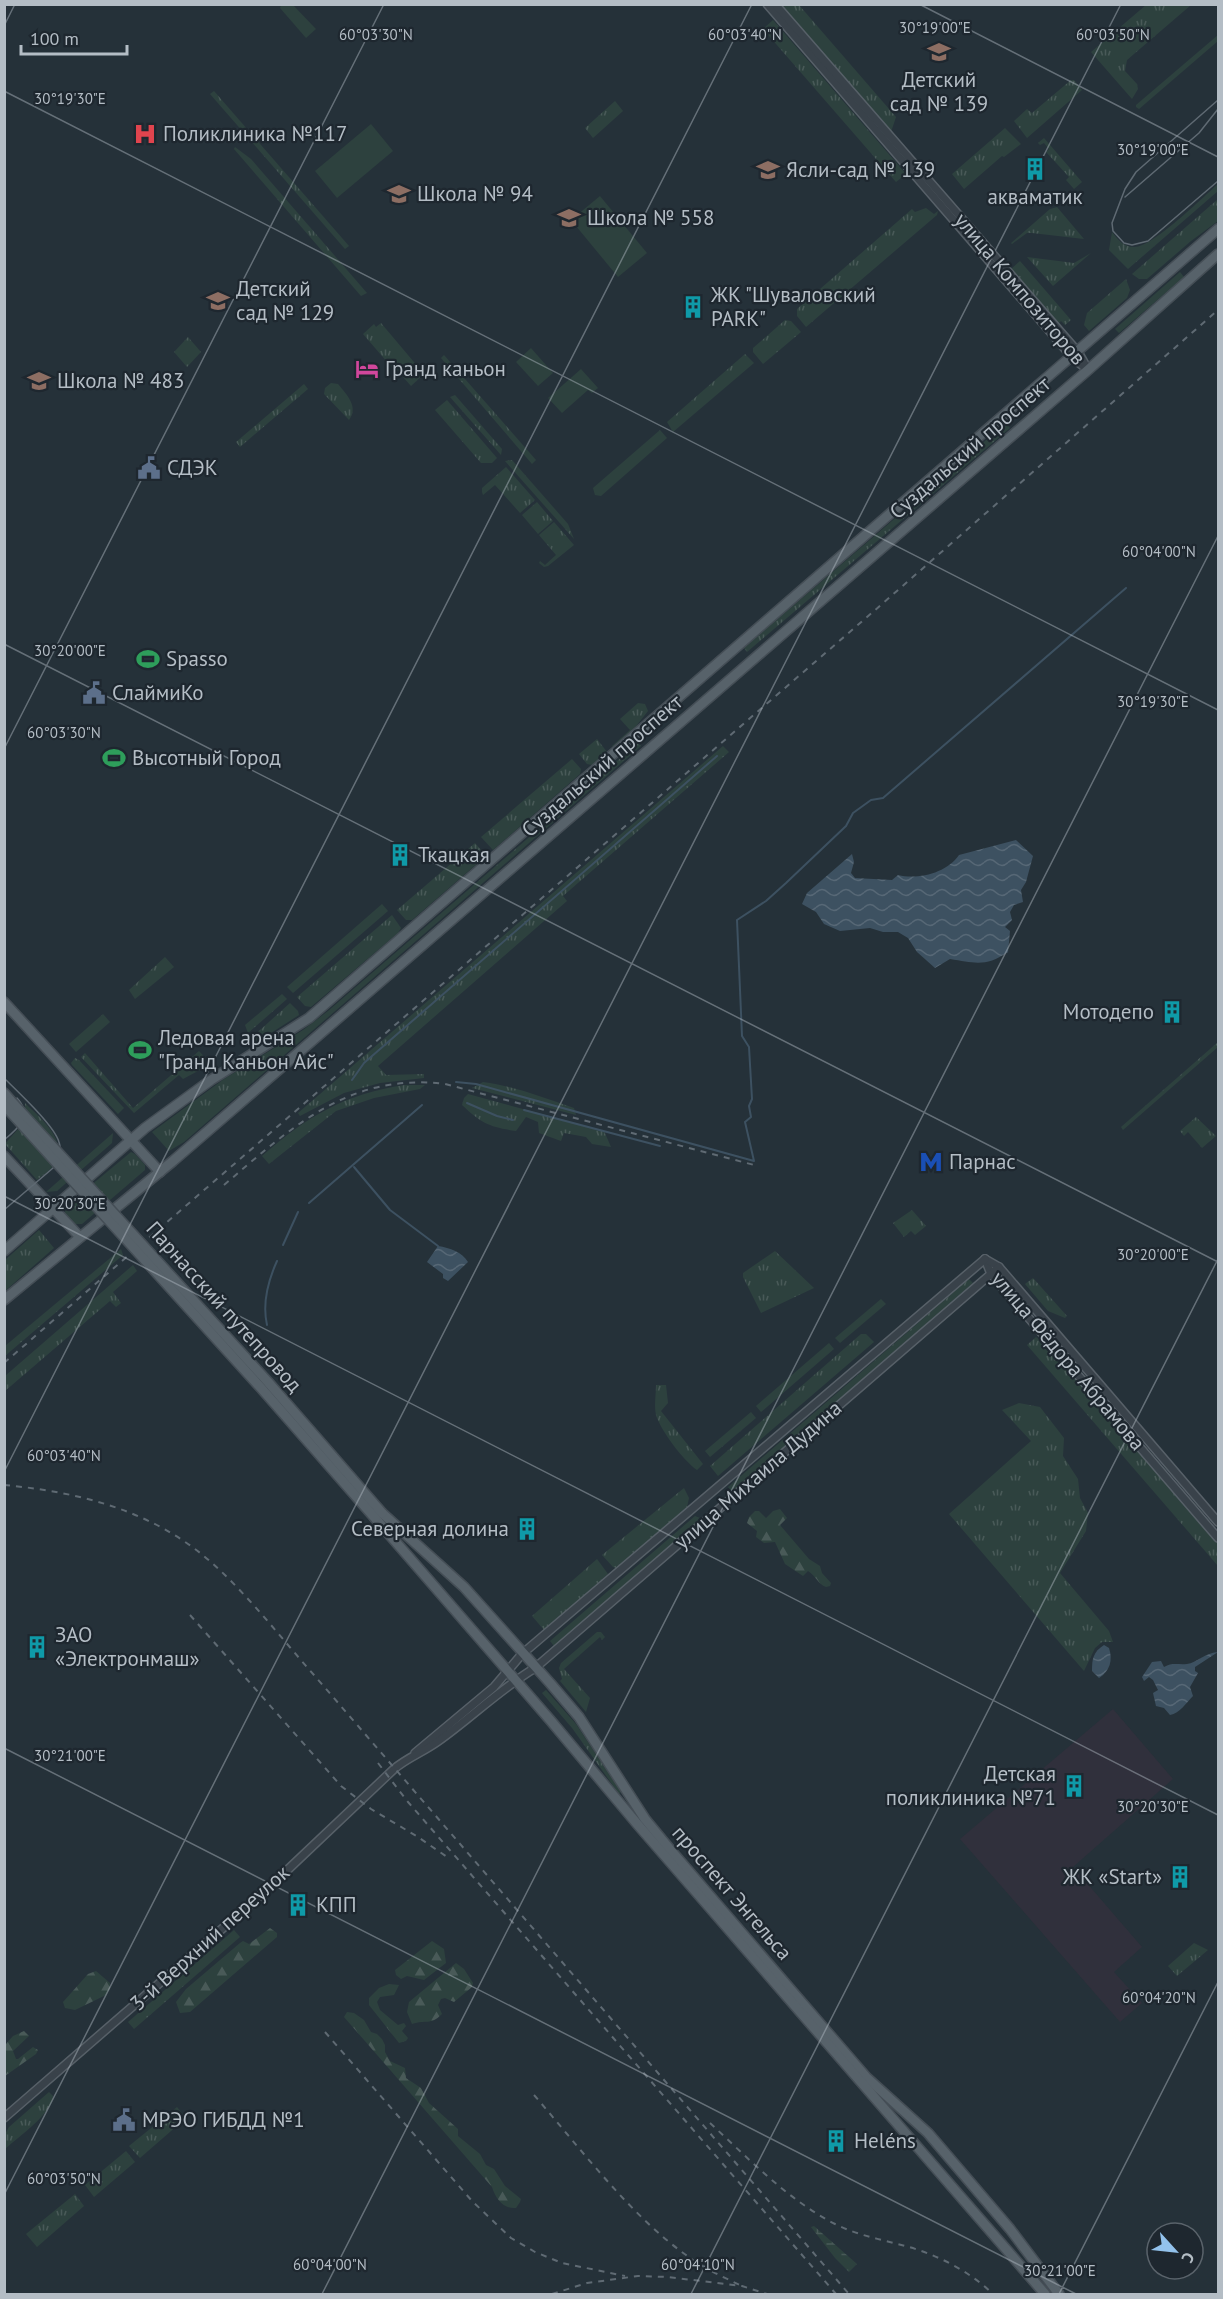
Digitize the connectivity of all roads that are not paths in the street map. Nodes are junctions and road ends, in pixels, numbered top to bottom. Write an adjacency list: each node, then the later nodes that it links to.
1 (767, 4): 7 (street, улица Композиторов)
2 (775, 4): 7 (street, улица Композиторов)
3 (1218, 229): 5 (main road, Суздальский проспект)
4 (1218, 254): 6 (main road, Суздальский проспект)
5 (1186, 258): 6 (main road); 7 (main road, Суздальский проспект)
6 (1196, 274): 8 (main road, Суздальский проспект)
7 (1075, 354): 8 (street, улица Композиторов); 11 (main road, Суздальский проспект)
8 (1088, 370): 13 (main road, Суздальский проспект)
9 (4, 1002): 11 (main road)
10 (6, 1101): 21 (main road, Парнасский путепровод, bridge)
11 (130, 1140): 13 (main road); 14 (main road, Суздальский проспект)
12 (4, 1156): 14 (main road)
13 (159, 1172): 15 (main road, Суздальский проспект)
14 (52, 1208): 15 (main road); 16 (main road, Суздальский проспект)
15 (80, 1237): 20 (main road, Суздальский проспект)
16 (4, 1251)
17 (985, 1259): 18 (street, улица Фёдора Абрамова); 19 (street, улица Фёдора Абрамова); 24 (street, улица Михаила Дудина)
18 (999, 1267): 19 (street, улица Михаила Дудина); 22 (street, улица Фёдора Абрамова)
19 (991, 1274): 23 (street, улица Фёдора Абрамова); 25 (street, улица Михаила Дудина)
20 (4, 1299)
21 (379, 1516): 24 (main road, проспект Энгельса); 26 (main road, проспект Энгельса)
22 (1218, 1522)
23 (1218, 1538)
24 (522, 1654): 25 (main road, проспект Энгельса); 26 (street, улица Михаила Дудина)
25 (536, 1668): 27 (street, улица Михаила Дудина); 31 (main road, проспект Энгельса)
26 (509, 1671): 27 (main road, проспект Энгельса); 28 (street, 3-й Верхний переулок)
27 (516, 1680): 28 (street, 3-й Верхний переулок); 30 (main road, проспект Энгельса)
28 (413, 1755): 29 (street, 3-й Верхний переулок)
29 (4, 2118)
30 (1045, 2295)
31 (1059, 2295)

